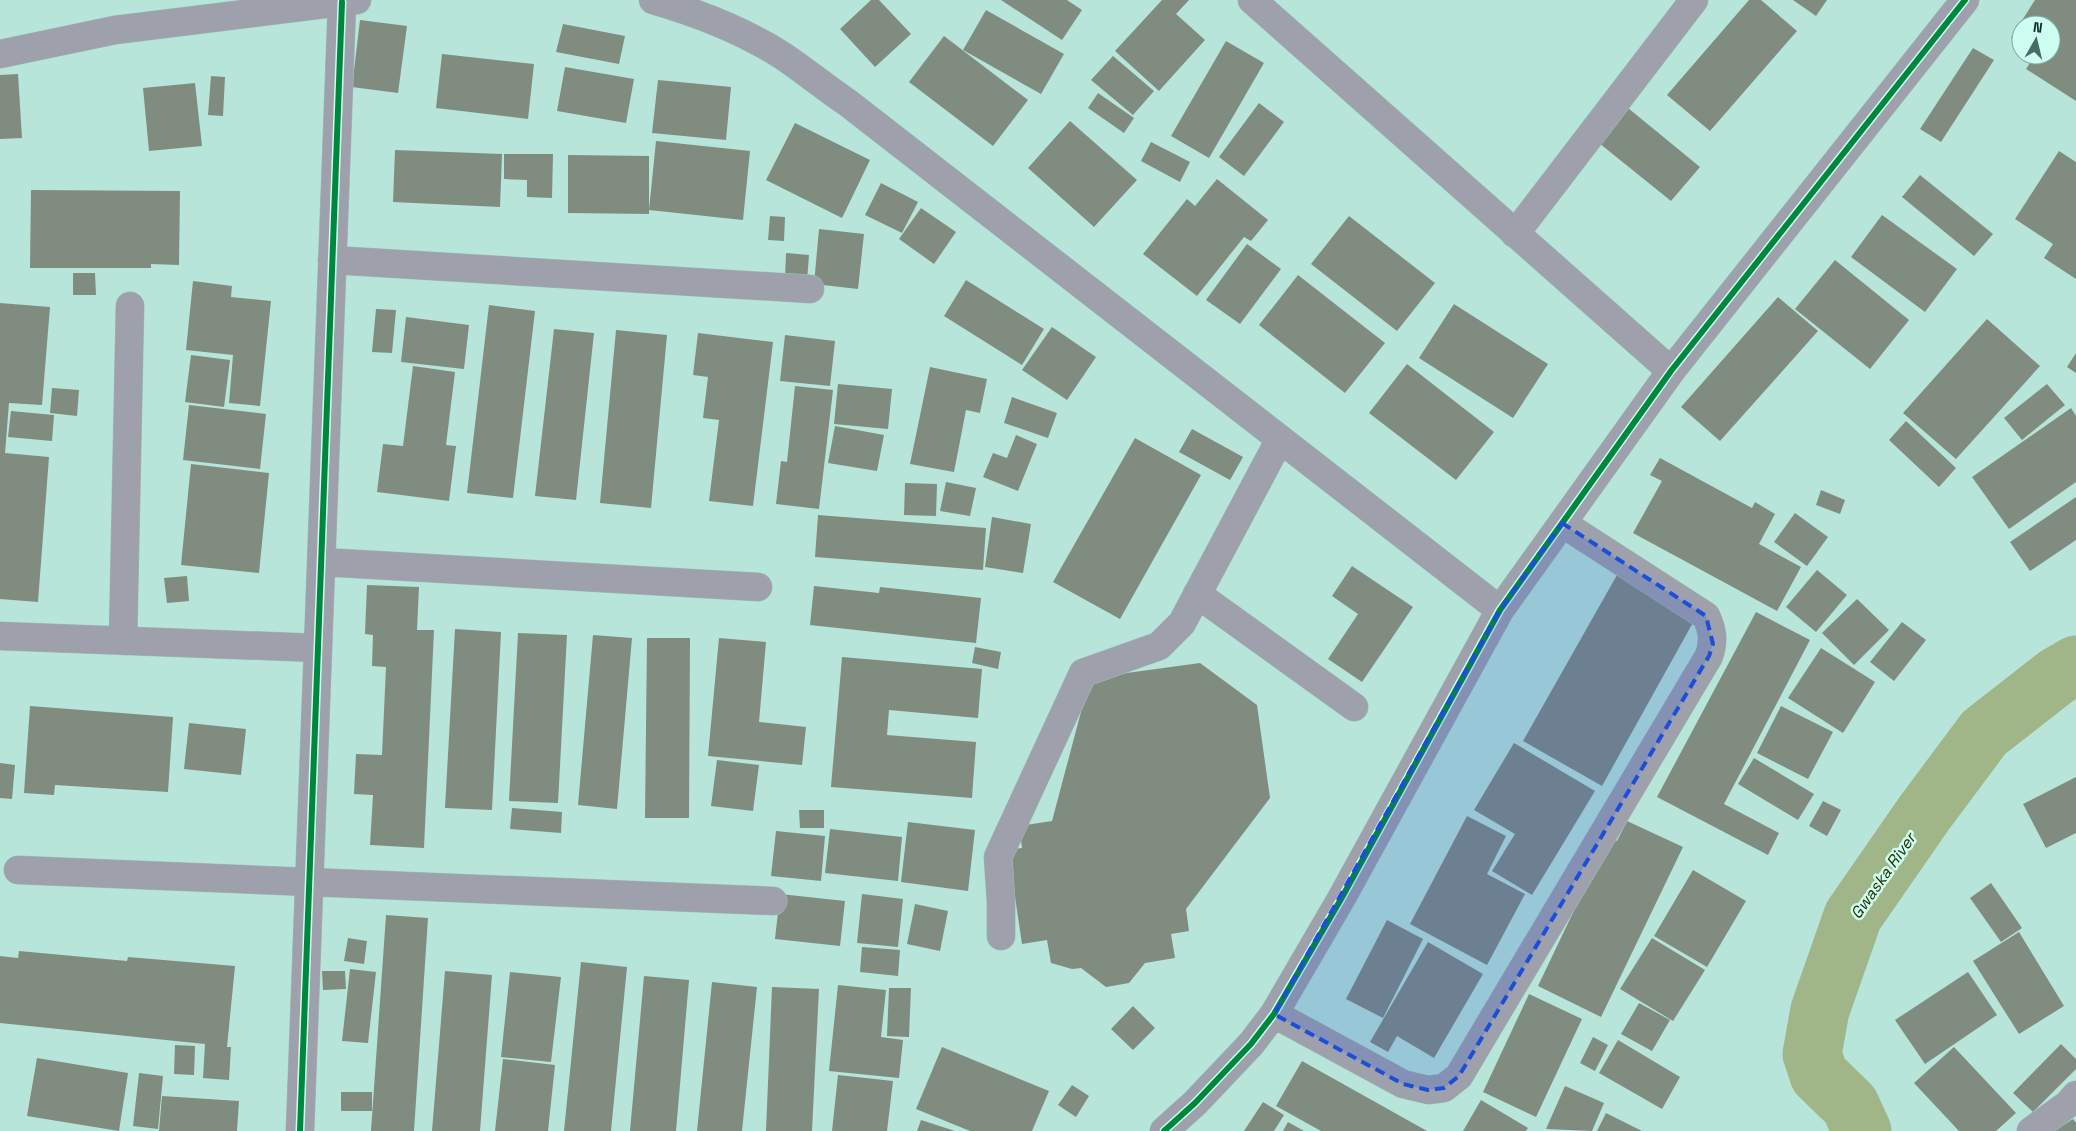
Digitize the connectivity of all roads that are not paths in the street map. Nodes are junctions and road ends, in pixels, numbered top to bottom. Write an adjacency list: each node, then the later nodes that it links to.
1 (653, 0): 12 (street)
2 (1252, 0): 7 (street)
3 (1694, 0): 7 (street)
4 (1965, 0): 11 (street)
5 (350, 1): 6 (street); 8 (street)
6 (0, 54)
7 (1514, 234): 11 (street)
8 (332, 260): 9 (street); 14 (street)
9 (810, 289)
10 (130, 306): 19 (street)
11 (1671, 371): 13 (street)
12 (1280, 440): 16 (street); 17 (street)
13 (1562, 523): 17 (street); 26 (street)
14 (322, 562): 15 (street); 20 (street)
15 (758, 587)
16 (1197, 594): 21 (street); 25 (street)
17 (1500, 610): 26 (street)
18 (0, 636): 19 (street)
19 (123, 641): 20 (street)
20 (318, 648): 23 (street)
21 (1354, 707)
22 (18, 870): 23 (street)
23 (309, 883): 24 (street); 28 (street)
24 (773, 901)
25 (1001, 936)
26 (1274, 1014): 29 (street)
27 (2076, 1096): 30 (street)
28 (300, 1131)
29 (1164, 1131)
30 (2031, 1131)

